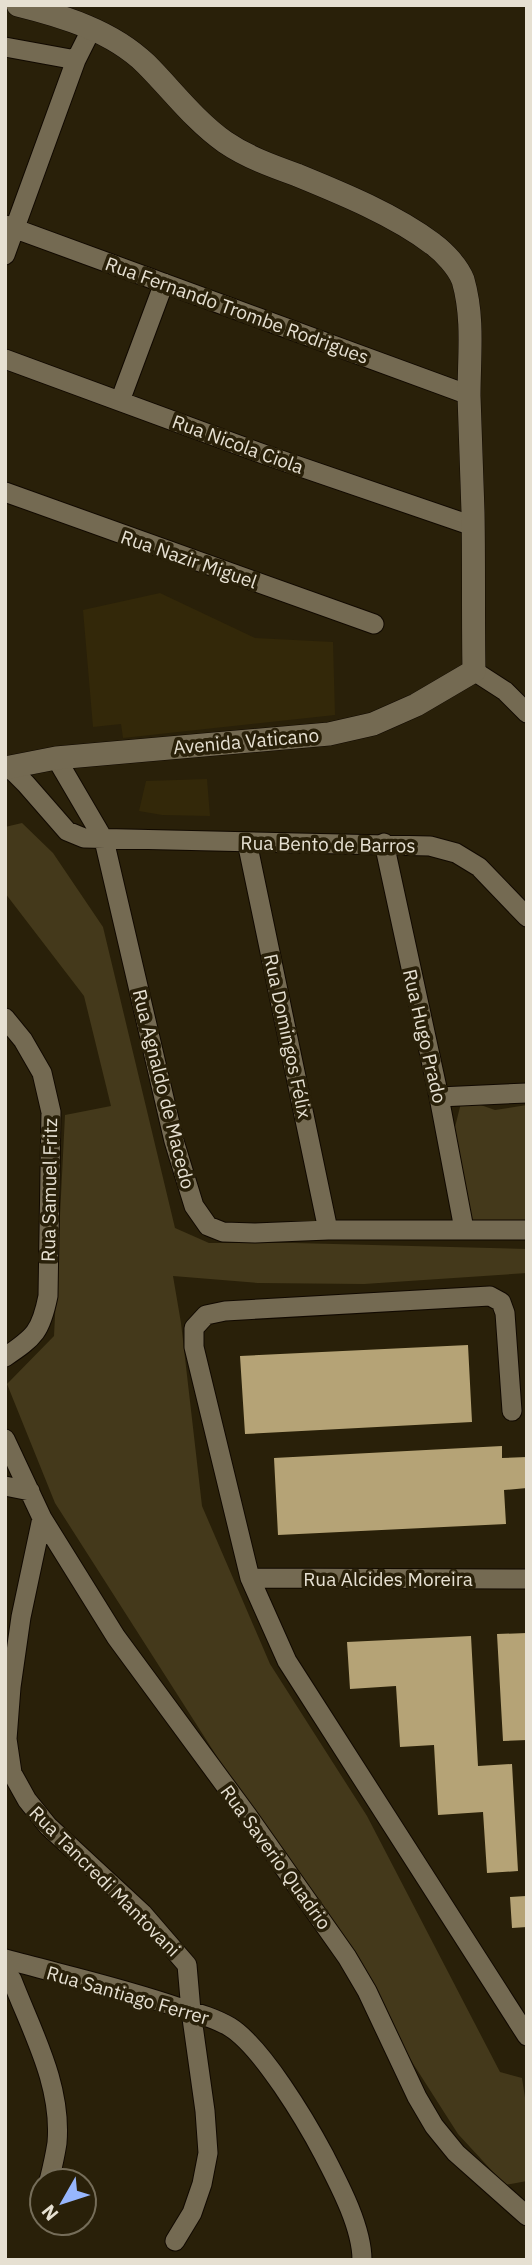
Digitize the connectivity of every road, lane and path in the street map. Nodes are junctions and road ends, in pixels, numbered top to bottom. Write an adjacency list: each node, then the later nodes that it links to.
1 (27, 6): 2 (street)
2 (92, 28): 4 (street); 9 (street)
3 (5, 47): 4 (street)
4 (76, 60): 5 (street)
5 (10, 227): 6 (street); 7 (street, Rua Fernando Trombe Rodrigues)
6 (5, 255)
7 (164, 283): 9 (street, Rua Fernando Trombe Rodrigues); 10 (street)
8 (5, 359): 10 (street, Rua Nicola Ciola)
9 (469, 395): 12 (street)
10 (120, 401): 12 (street, Rua Nicola Ciola)
11 (5, 492): 13 (street, Rua Nazir Miguel)
12 (473, 526): 14 (street)
13 (374, 624)
14 (474, 671): 15 (street); 16 (street, Avenida Vaticano)
15 (527, 713)
16 (56, 758): 17 (street, Avenida Vaticano); 18 (street)
17 (7, 767): 18 (street, Rua Bento de Barros)
18 (104, 840): 19 (street, Rua Bento de Barros); 26 (street, Rua Agnaldo de Macedo)
19 (247, 842): 20 (street, Rua Bento de Barros); 26 (street, Rua Domingos Félix)
20 (384, 843): 21 (street, Rua Bento de Barros); 24 (street, Rua Hugo Prado)
21 (527, 917)
22 (5, 1018): 28 (street, Rua Samuel Fritz)
23 (527, 1093): 24 (street)
24 (439, 1097): 25 (street, Rua Hugo Prado)
25 (464, 1229): 26 (street, Rua Agnaldo de Macedo); 27 (street, Rua Agnaldo de Macedo)
26 (328, 1230)
27 (527, 1230)
28 (5, 1357)
29 (512, 1410): 34 (street)
30 (5, 1439): 32 (street, Rua Saverio Quadrio)
31 (5, 1486): 32 (street)
32 (30, 1491): 33 (street, Rua Saverio Quadrio)
33 (43, 1518): 38 (street, Rua Tancredi Mantovani); 41 (street, Rua Saverio Quadrio)
34 (250, 1578): 35 (street, Rua Alcides Moreira); 39 (street)
35 (527, 1579)
36 (5, 1959): 38 (street, Rua Santiago Ferrer)
37 (5, 1970): 40 (street)
38 (191, 2011): 42 (street, Rua Tancredi Mantovani); 43 (street, Rua Santiago Ferrer)
39 (527, 2035)
40 (52, 2167)
41 (527, 2216)
42 (175, 2241)
43 (362, 2260)

